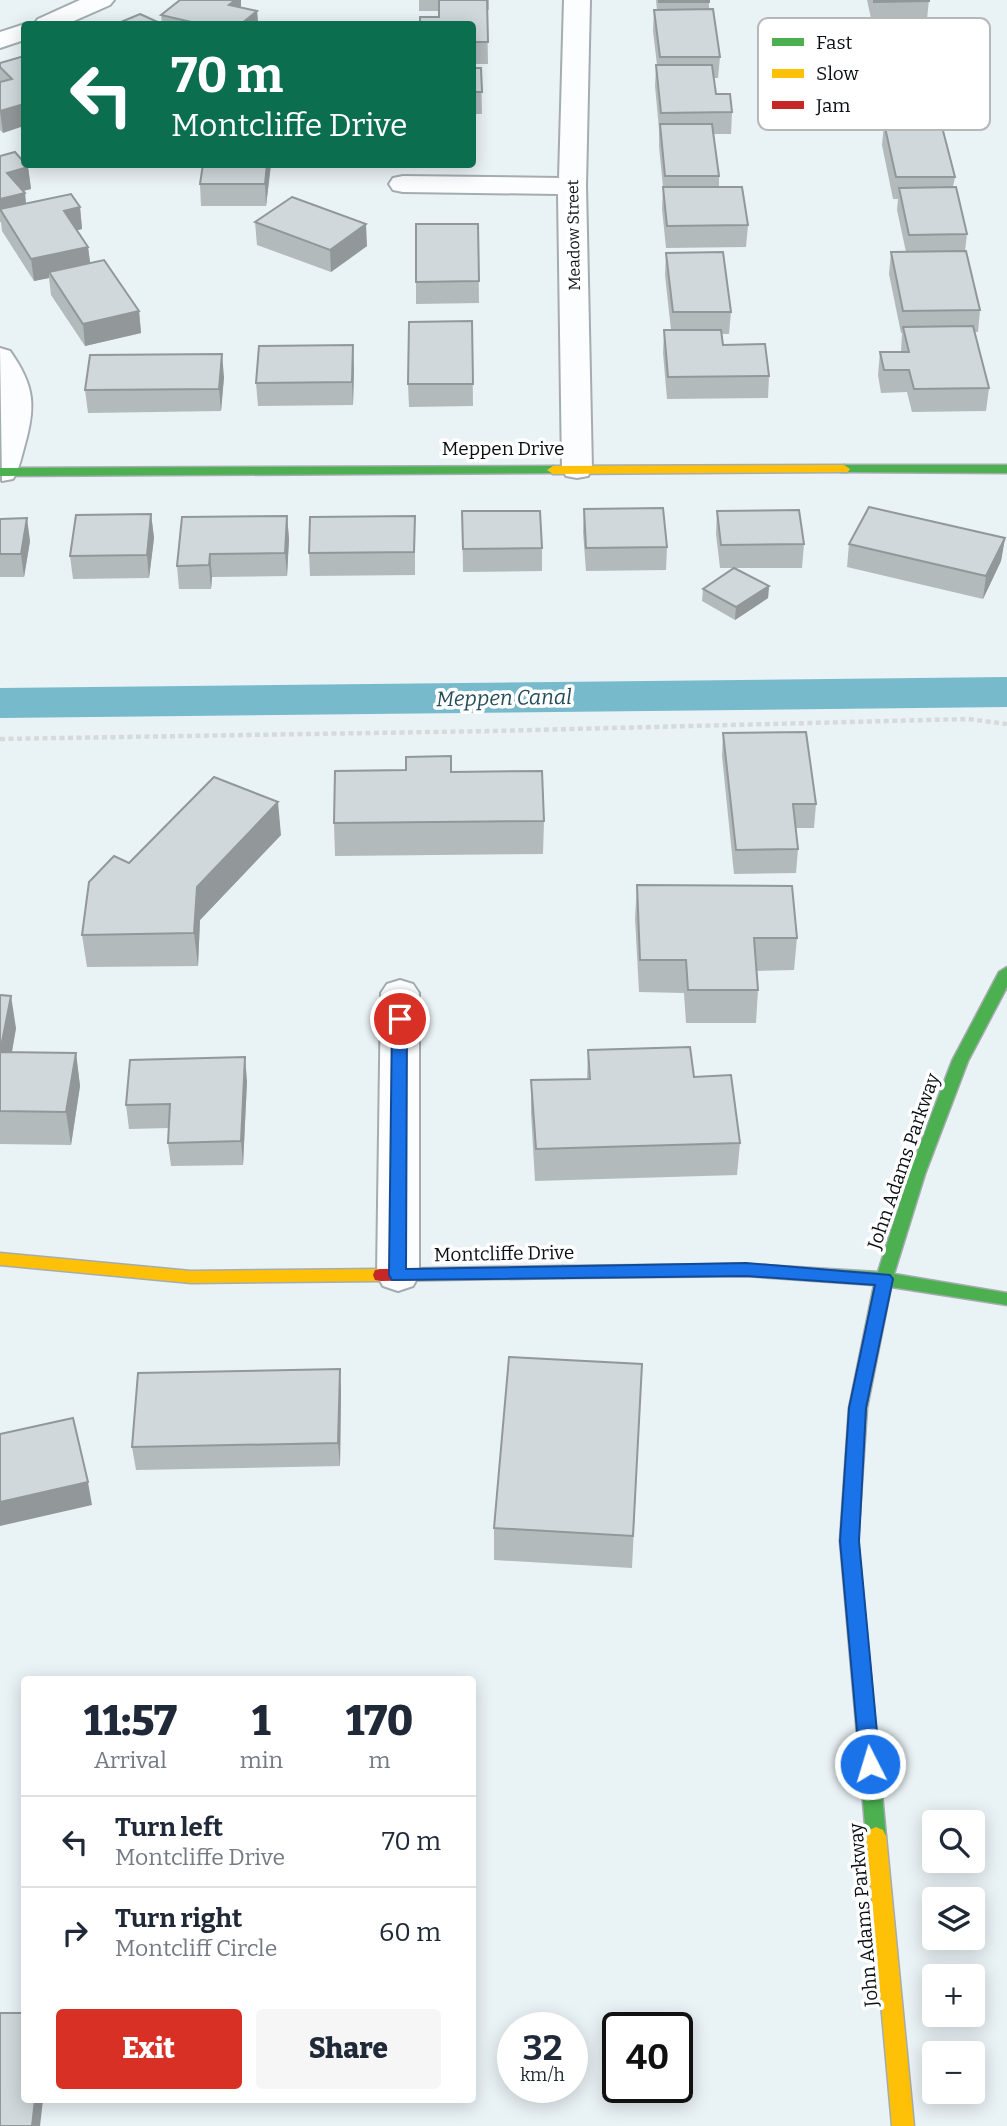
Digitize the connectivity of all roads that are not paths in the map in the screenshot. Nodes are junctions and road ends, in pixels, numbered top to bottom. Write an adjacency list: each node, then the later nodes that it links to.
1 (101, 0): 3 (street)
2 (577, 0): 7 (street, Meadow Street)
3 (54, 21)
4 (21, 33): 5 (street)
5 (0, 40)
6 (402, 184): 7 (street)
7 (572, 186): 9 (street, Meadow Street)
8 (0, 357): 11 (street)
9 (577, 469): 10 (street, Meppen Drive); 11 (street, Meppen Drive)
10 (1007, 469)
11 (1, 472)
12 (1007, 972): 16 (street, John Adams Parkway)
13 (400, 993): 15 (street)
14 (0, 1259): 15 (street, Montcliffe Drive)
15 (398, 1275): 16 (street, Montcliffe Drive)
16 (884, 1279): 17 (street, Montcliffe Drive); 18 (street, John Adams Parkway)
17 (1007, 1299)
18 (903, 2126)

